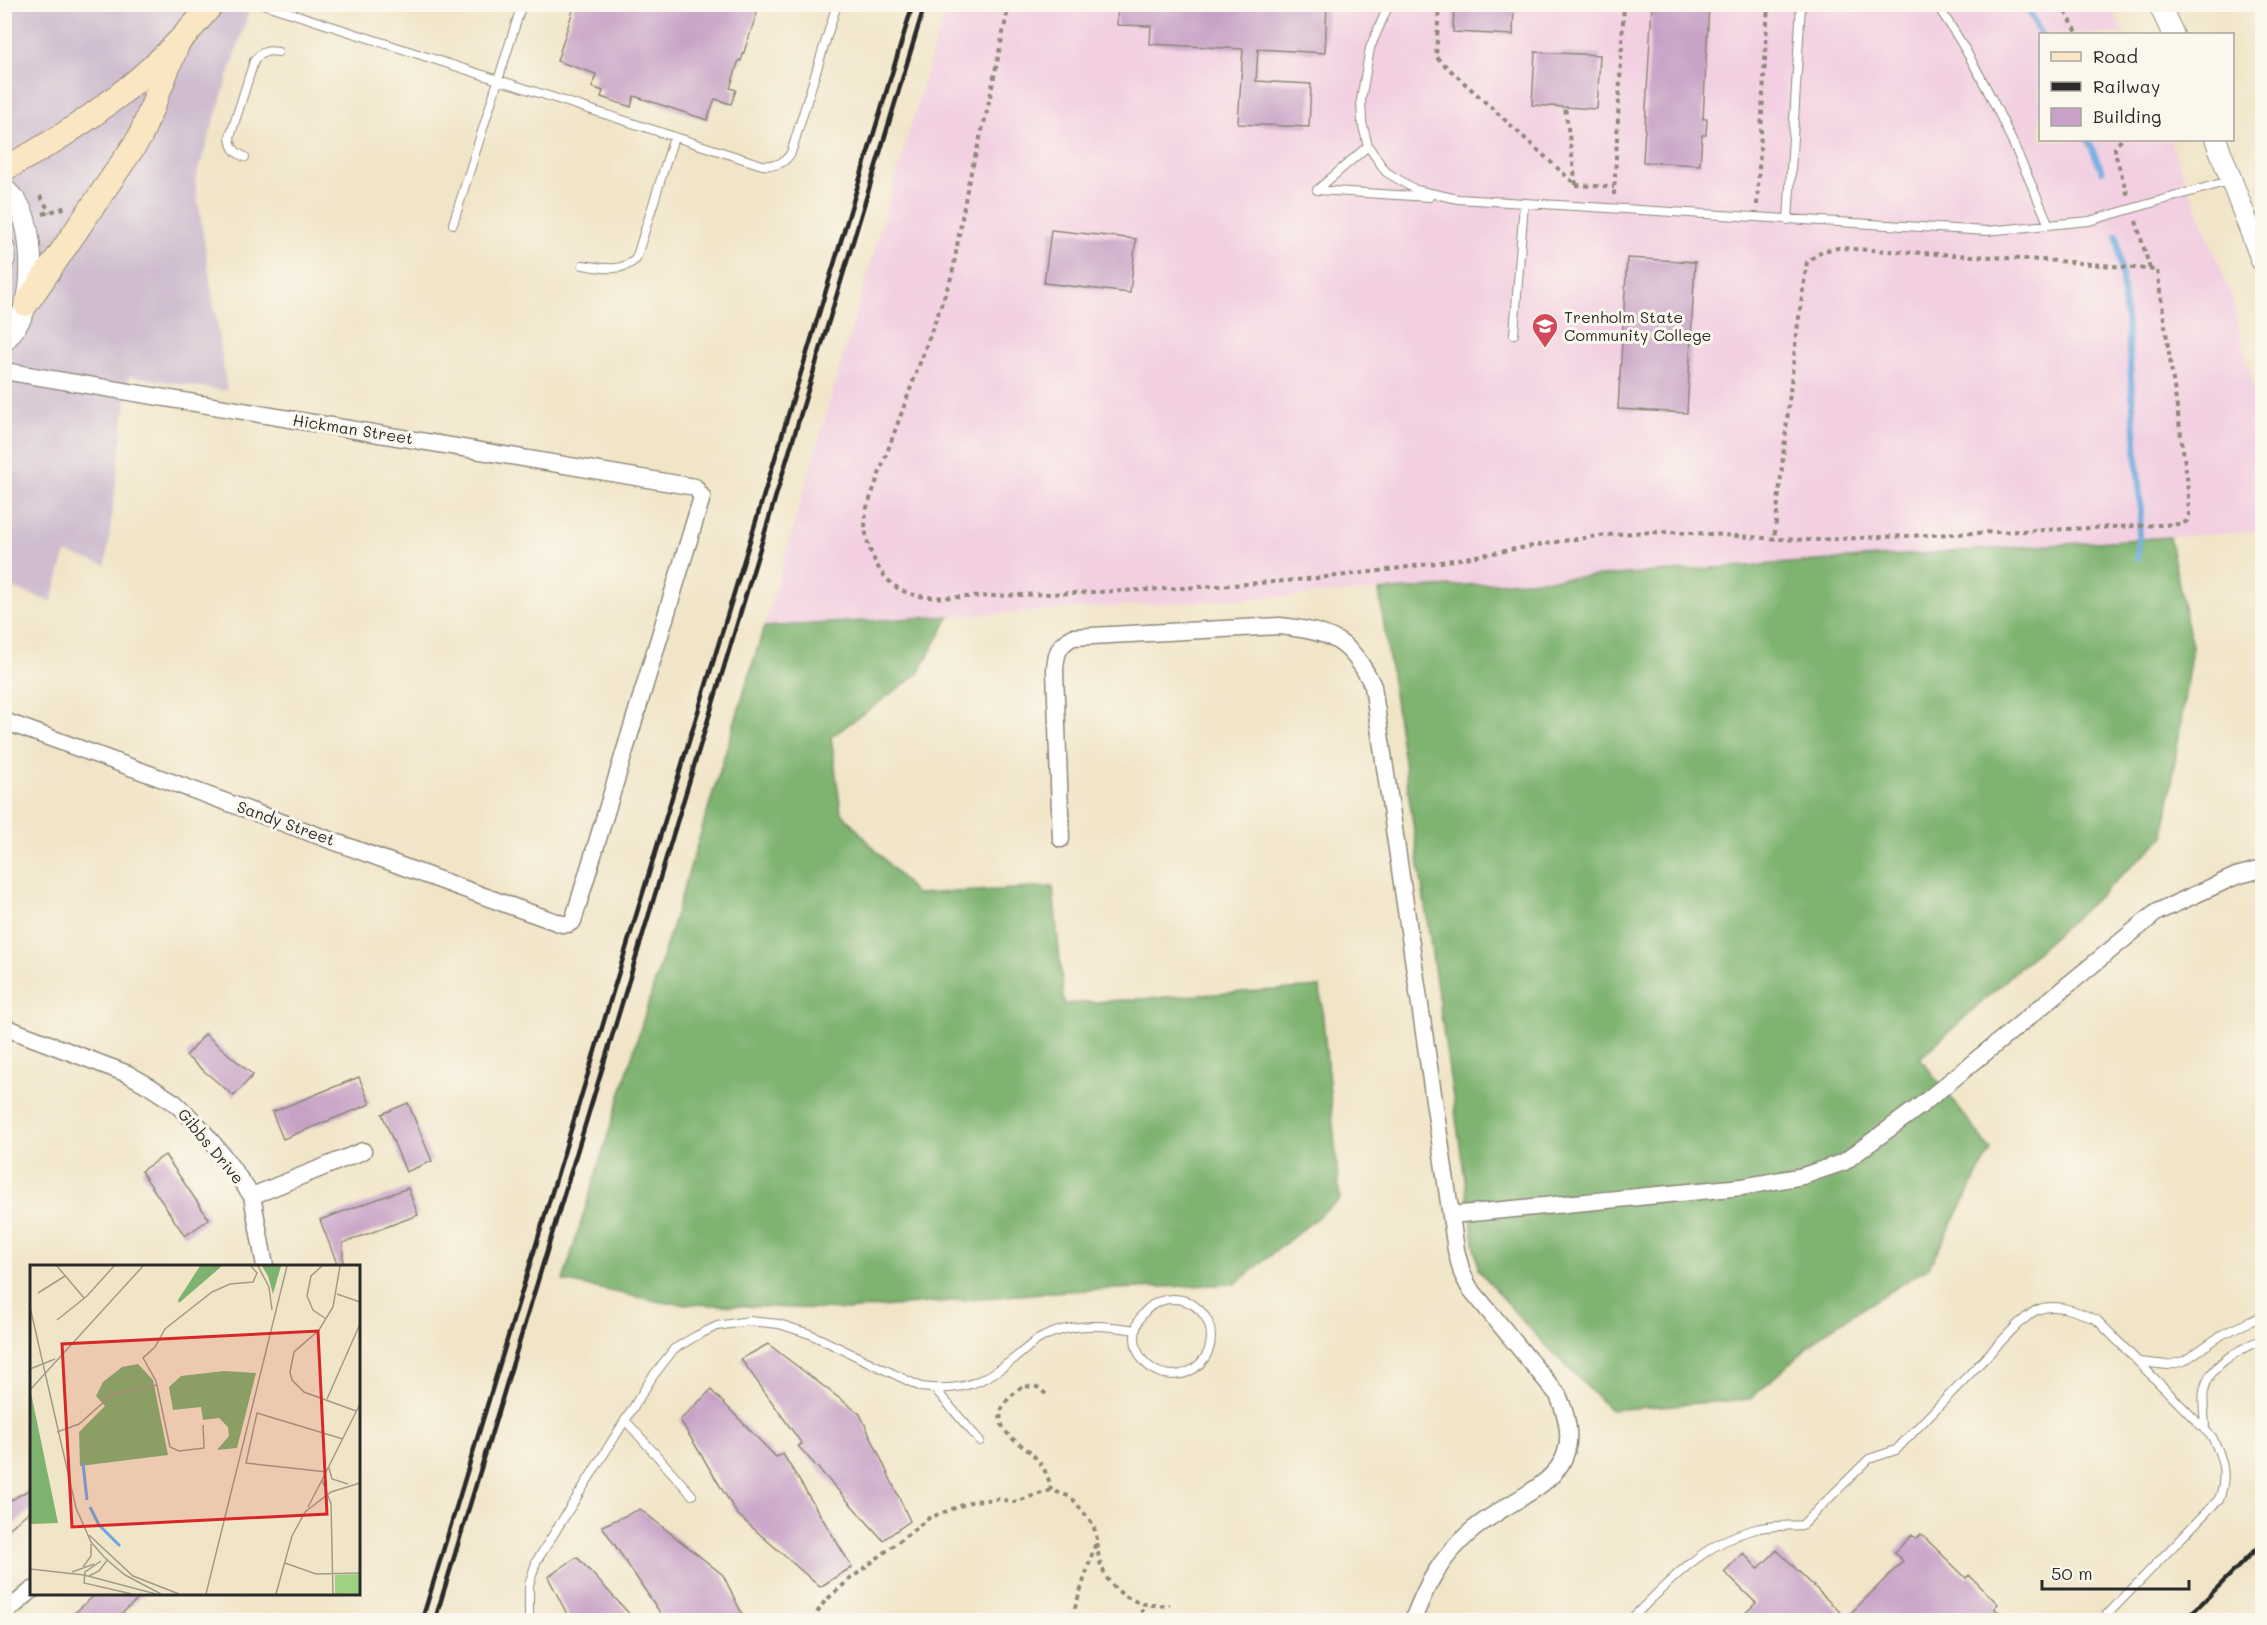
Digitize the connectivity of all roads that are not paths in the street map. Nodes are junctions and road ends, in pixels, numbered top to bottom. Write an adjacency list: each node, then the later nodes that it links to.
1 (212, 4): 10 (main road)
2 (263, 4): 12 (lane)
3 (522, 4): 12 (lane)
4 (837, 4): 13 (lane)
5 (1389, 4): 15 (lane)
6 (1801, 4): 22 (lane)
7 (1936, 4): 24 (lane)
8 (2159, 4): 9 (street)
9 (2173, 33)
10 (177, 45): 17 (main road); 29 (main road)
11 (278, 52): 16 (lane)
12 (498, 81): 13 (lane); 23 (lane)
13 (674, 137): 28 (lane)
14 (2216, 141): 18 (street)
15 (1368, 146): 20 (lane); 20 (lane)
16 (245, 157)
17 (4, 169)
18 (2232, 180): 24 (lane); 27 (street)
19 (4, 189): 29 (street)
20 (1458, 199): 21 (lane)
21 (1524, 203): 22 (lane); 30 (lane)
22 (1788, 220): 24 (lane)
23 (453, 224)
24 (2049, 225)
25 (4, 249): 26 (street)
26 (4, 260)
27 (2262, 261)
28 (583, 265)
29 (26, 304): 31 (street)
30 (1514, 334)
31 (4, 341)
32 (4, 371): 36 (street, Hickman Street)
33 (4, 721): 36 (street, Sandy Street)
34 (1061, 839): 40 (street)
35 (2262, 869): 40 (street)
36 (568, 924)
37 (4, 1027): 39 (street, Gibbs Drive)
38 (363, 1151): 39 (street)
39 (252, 1196): 41 (street, Gibbs Drive)
40 (1451, 1215): 54 (street)
41 (265, 1265)
42 (2262, 1316): 45 (lane)
43 (1136, 1330): 43 (lane); 46 (lane)
44 (2262, 1339): 48 (lane)
45 (2139, 1362): 48 (lane); 55 (lane)
46 (935, 1389): 47 (lane); 49 (lane)
47 (625, 1420): 50 (lane); 53 (lane)
48 (2205, 1430): 56 (lane)
49 (980, 1441)
50 (692, 1495)
51 (30, 1592): 52 (street)
52 (4, 1614)
53 (529, 1620)
54 (1413, 1620)
55 (1630, 1620)
56 (2102, 1620)

